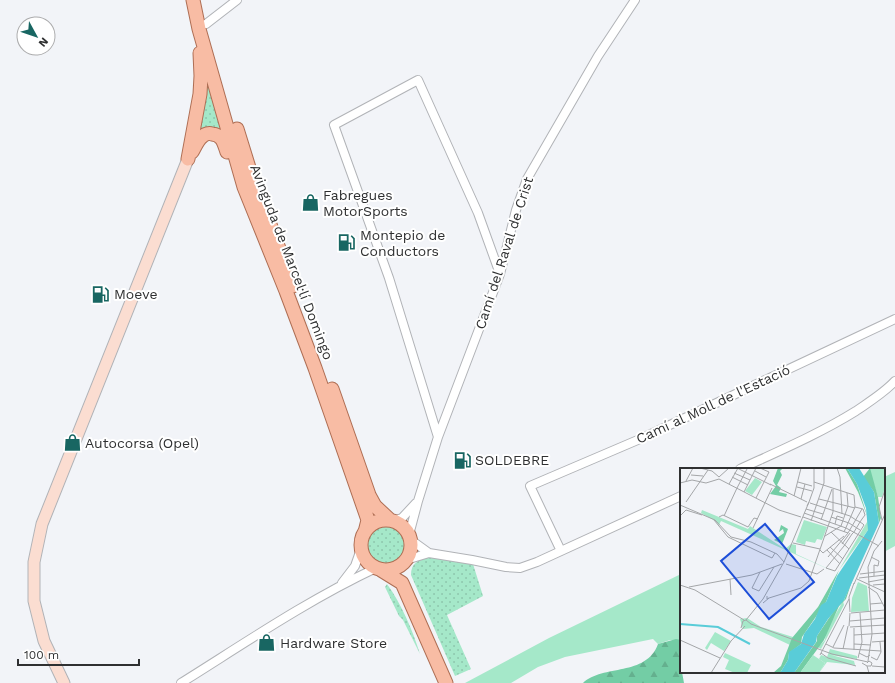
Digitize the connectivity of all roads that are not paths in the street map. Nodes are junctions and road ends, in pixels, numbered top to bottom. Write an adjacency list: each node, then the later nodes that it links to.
1 (193, 0): 5 (main road, Avinguda de Marcel·lí Domingo)
2 (202, 0): 5 (main road)
3 (237, 0): 5 (street)
4 (635, 0): 8 (street, Camí del Raval de Crist)
5 (202, 26): 6 (main road); 7 (main road, Avinguda de Marcel·lí Domingo); 15 (main road)
6 (188, 159): 7 (main road); 25 (street)
7 (244, 187): 16 (main road, Avinguda de Marcel·lí Domingo)
8 (500, 274): 11 (street, Camí del Raval de Crist); 11 (street)
9 (895, 319): 19 (street, Camí al Moll de l'Estació)
10 (895, 381): 12 (street)
11 (438, 436): 14 (street, Camí del Raval de Crist)
12 (742, 468)
13 (680, 496): 19 (street)
14 (418, 501): 15 (street); 17 (street, Camí del Raval de Crist)
15 (392, 520): 16 (main road); 17 (main road)
16 (365, 532): 18 (main road)
17 (410, 538): 20 (street); 21 (main road)
18 (361, 549): 22 (main road); 24 (street)
19 (561, 551): 20 (street)
20 (429, 554): 21 (street)
21 (405, 561): 22 (main road); 23 (main road)
22 (379, 569): 23 (main road); 24 (street)
23 (402, 583): 27 (main road)
24 (339, 586): 26 (street)
25 (64, 683)
26 (181, 683)
27 (446, 683)

